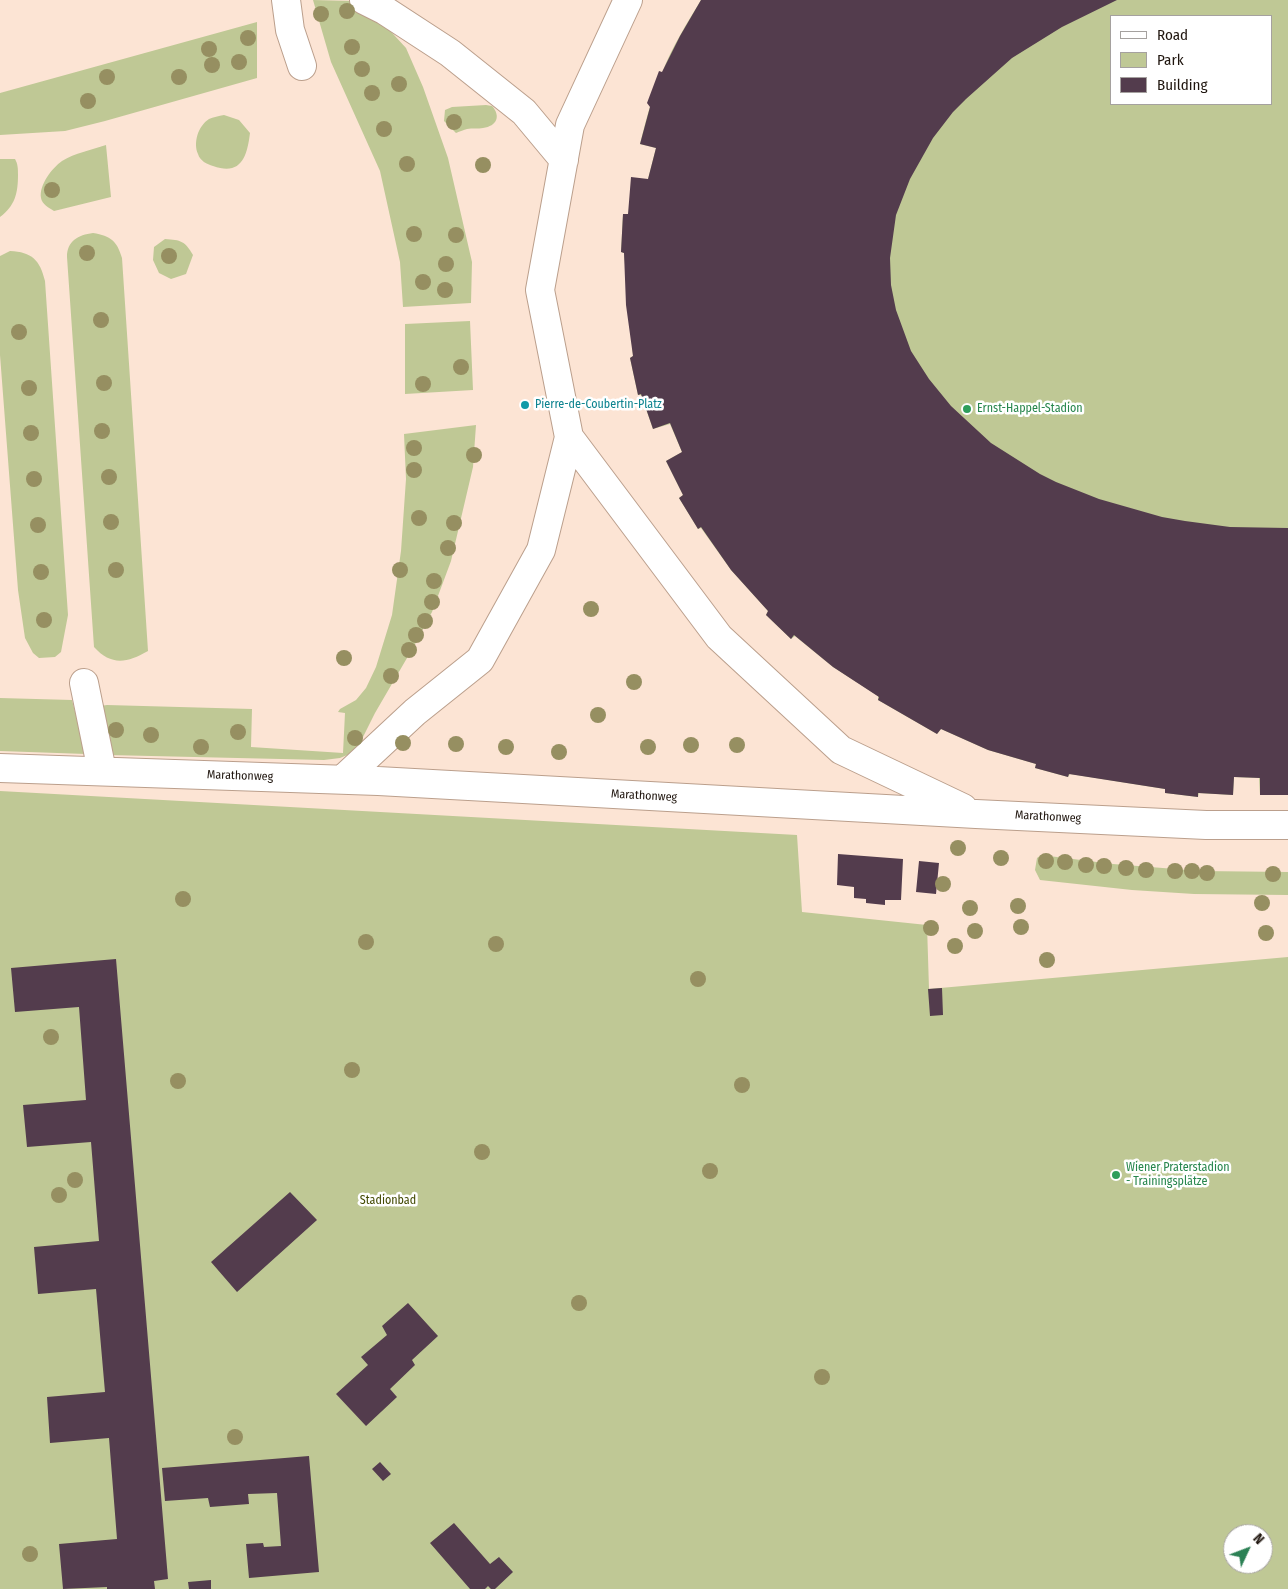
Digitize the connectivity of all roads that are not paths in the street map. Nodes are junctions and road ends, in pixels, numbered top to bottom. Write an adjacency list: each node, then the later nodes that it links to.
1 (286, 0): 4 (street)
2 (364, 0): 5 (street)
3 (628, 0): 5 (street)
4 (302, 66)
5 (564, 160): 6 (street)
6 (569, 437): 10 (street); 11 (street)
7 (84, 683): 9 (street)
8 (0, 768): 9 (street, Marathonweg)
9 (102, 771): 10 (street, Marathonweg)
10 (343, 779): 11 (street, Marathonweg)
11 (976, 814): 12 (street, Marathonweg)
12 (1288, 826)

